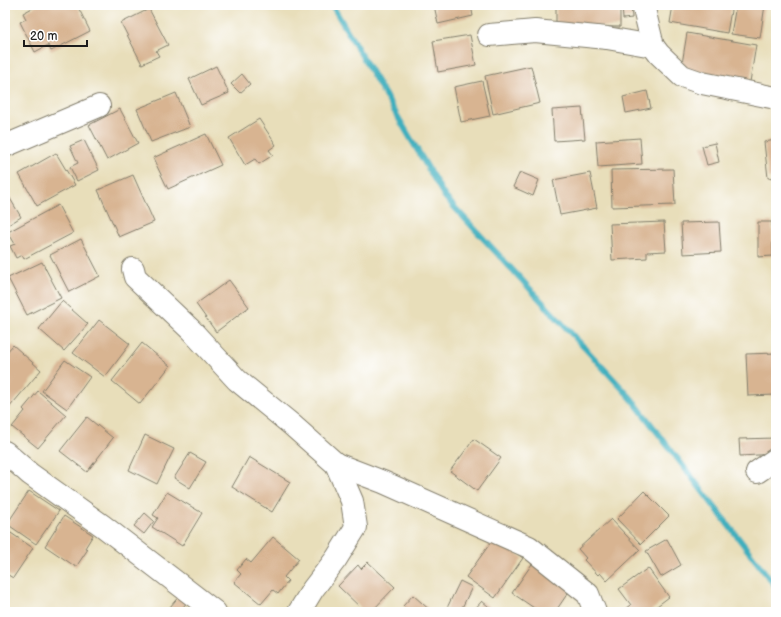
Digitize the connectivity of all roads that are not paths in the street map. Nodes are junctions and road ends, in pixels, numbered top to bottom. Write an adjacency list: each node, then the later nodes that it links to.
1 (643, 5): 3 (street)
2 (489, 35): 3 (street)
3 (653, 46): 4 (street)
4 (776, 98)
5 (99, 106): 6 (street)
6 (5, 146)
7 (132, 268): 10 (street)
8 (5, 452): 12 (street)
9 (776, 458): 11 (street)
10 (336, 464): 13 (street); 14 (street)
11 (757, 472)
12 (215, 612)
13 (299, 612)
14 (595, 612)

